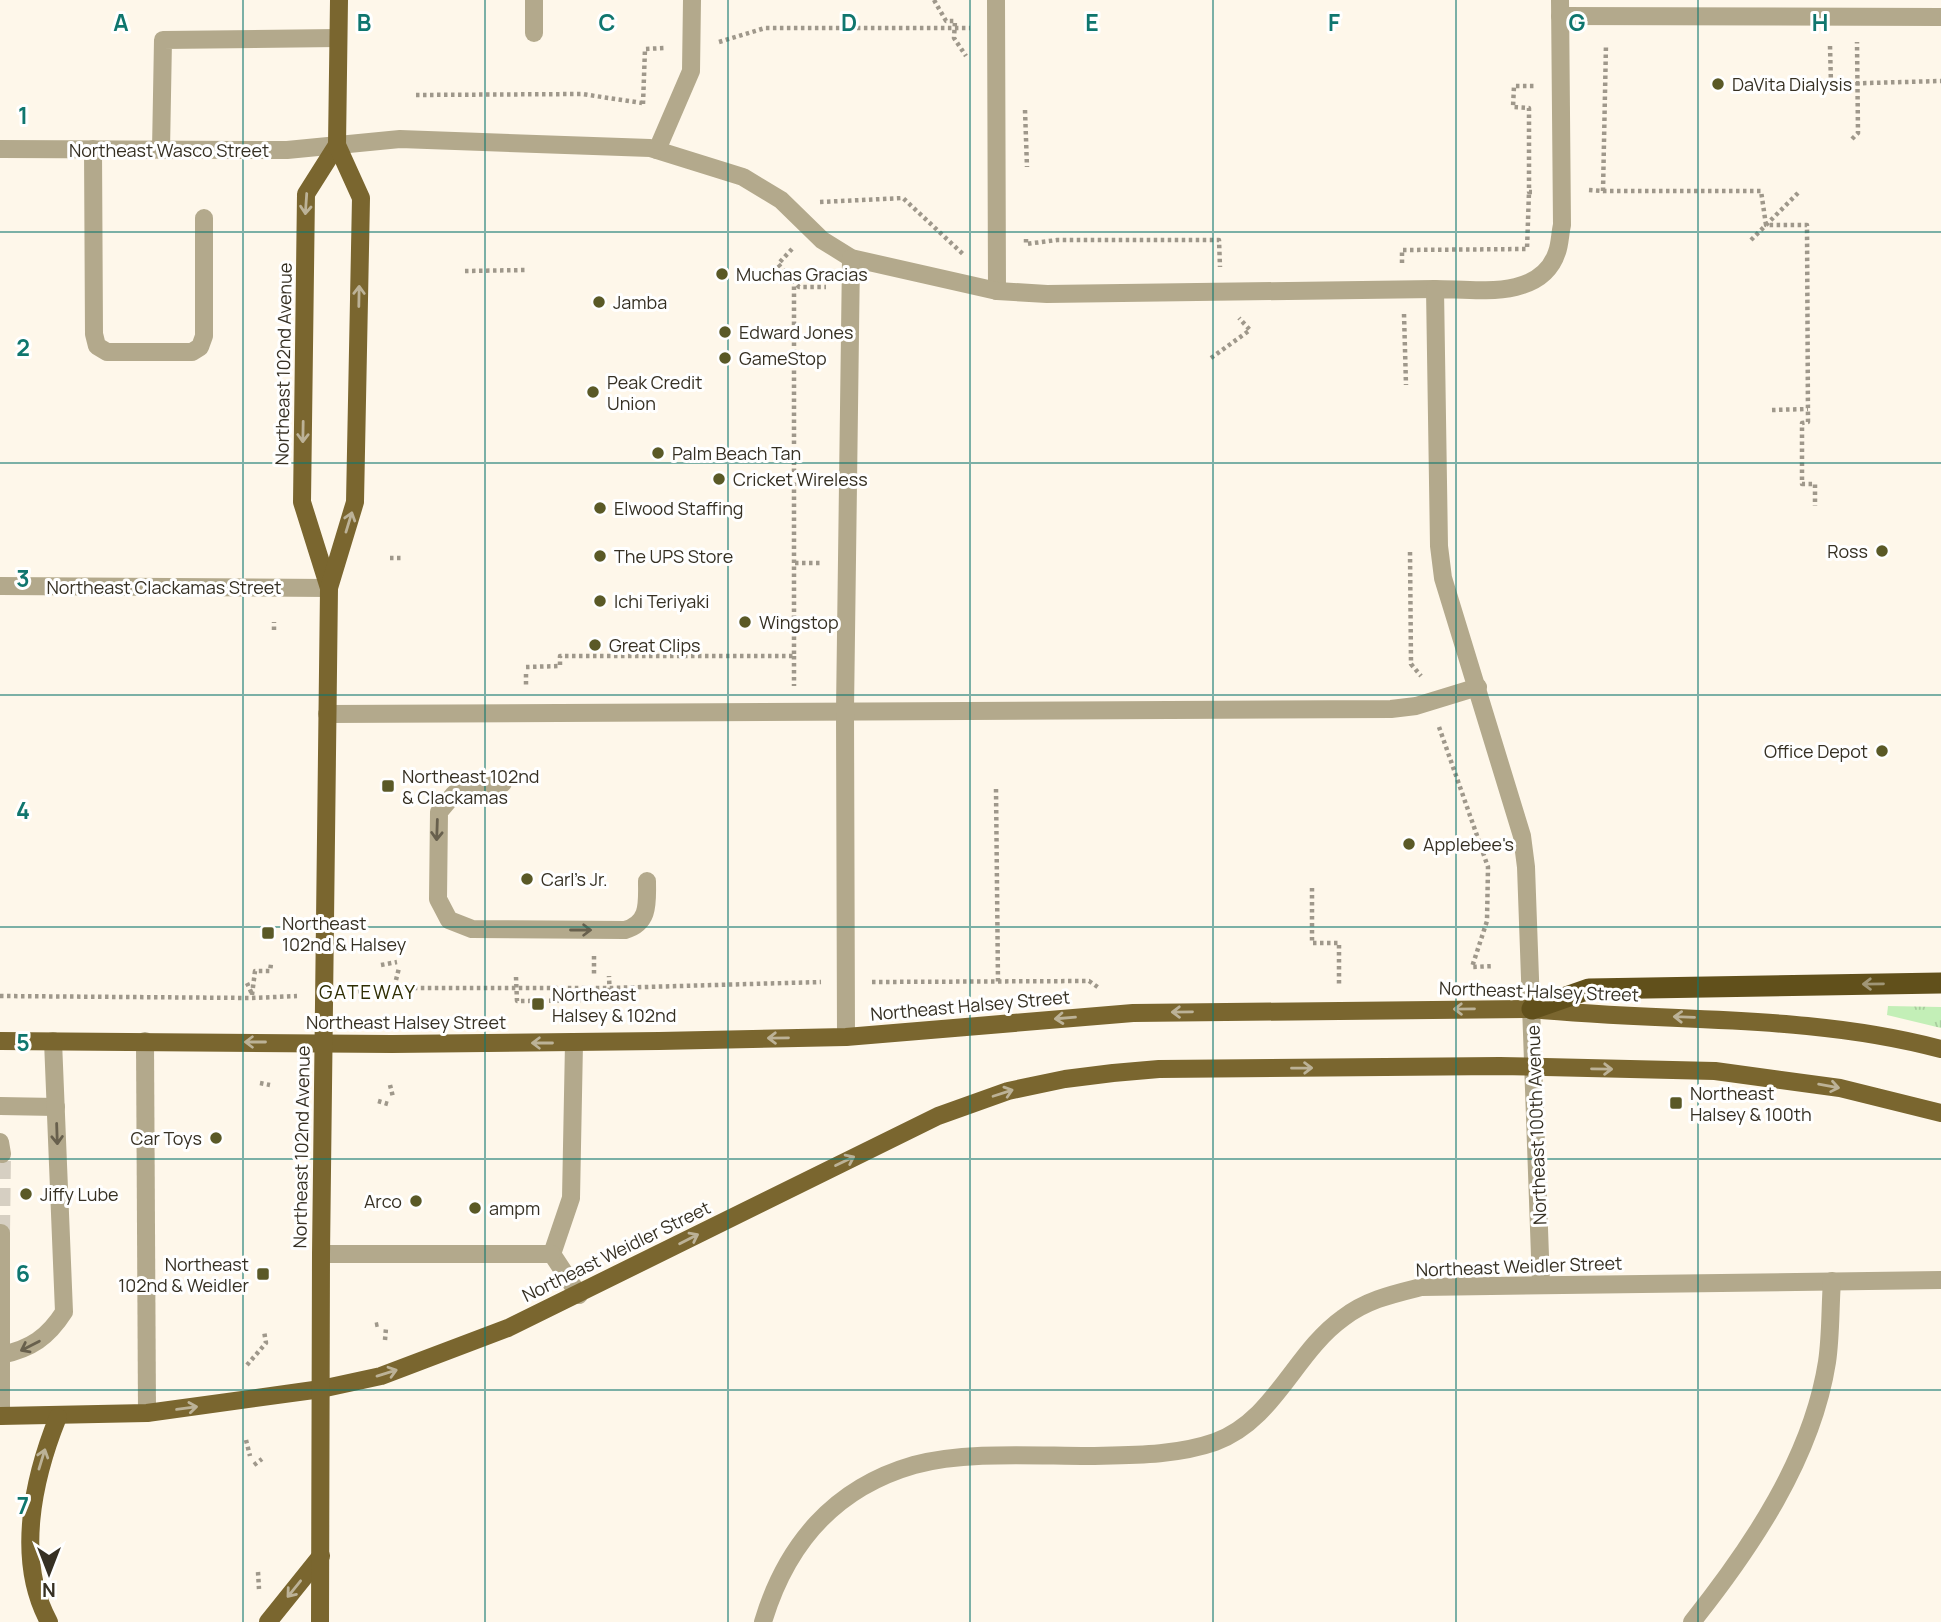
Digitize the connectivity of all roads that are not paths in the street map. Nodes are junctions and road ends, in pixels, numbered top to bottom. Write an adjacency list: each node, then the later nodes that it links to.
1 (338, 0): 8 (main road, Northeast 102nd Avenue)
2 (534, 0): 7 (street)
3 (692, 0): 13 (street)
4 (996, 0): 17 (street)
5 (1560, 8): 6 (street); 16 (street, Northeast Wasco Street)
6 (1941, 17)
7 (534, 33)
8 (338, 38): 9 (main road, Northeast 102nd Avenue); 12 (street)
9 (337, 145): 12 (street, Northeast Wasco Street); 13 (street, Northeast Wasco Street); 19 (main road, Northeast 102nd Avenue, one-way to 9); 19 (main road, Northeast 102nd Avenue, one-way to 19)
10 (0, 149): 11 (street, Northeast Wasco Street)
11 (93, 149): 12 (street, Northeast Wasco Street); 14 (street)
12 (161, 150)
13 (657, 150): 15 (street, Northeast Wasco Street)
14 (204, 218)
15 (851, 258): 17 (street, Northeast Wasco Street); 21 (street)
16 (1435, 289): 17 (street, Northeast Wasco Street); 20 (street, Northeast 100th Avenue)
17 (997, 291)
18 (0, 586): 19 (street, Northeast Clackamas Street)
19 (329, 588): 22 (main road, Northeast 102nd Avenue)
20 (1478, 687): 21 (street); 26 (street, Northeast 100th Avenue)
21 (845, 710): 22 (street); 27 (street)
22 (327, 714): 31 (main road, Northeast 102nd Avenue)
23 (503, 783): 24 (street, one-way to 24)
24 (647, 881)
25 (1941, 983): 26 (highway, one-way to 26)
26 (1532, 1009): 27 (main road, Northeast Halsey Street, one-way to 27); 33 (main road, Northeast Halsey Street, one-way to 26); 34 (street, Northeast 100th Avenue)
27 (846, 1037): 32 (main road, Northeast Halsey Street, one-way to 32)
28 (0, 1041): 29 (main road, Northeast Halsey Street)
29 (53, 1041): 30 (main road, Northeast Halsey Street); 36 (street)
30 (145, 1041): 31 (main road, Northeast Halsey Street, one-way to 30); 47 (street)
31 (323, 1043): 32 (main road, Northeast Halsey Street, one-way to 31); 39 (main road, Northeast 102nd Avenue)
32 (573, 1043): 40 (street)
33 (1941, 1049)
34 (1534, 1067): 37 (main road, one-way to 37); 43 (street, Northeast 100th Avenue); 44 (main road, Northeast Weidler Street, one-way to 34)
35 (0, 1106): 36 (street)
36 (56, 1107): 45 (street, one-way to 45)
37 (1941, 1112)
38 (1, 1233): 45 (street)
39 (321, 1254): 40 (street); 46 (main road, Northeast 102nd Avenue)
40 (552, 1254): 44 (street)
41 (1941, 1280): 42 (street, Northeast Weidler Street)
42 (1832, 1281): 43 (street, Northeast Weidler Street); 55 (street)
43 (1541, 1284): 54 (street, Northeast Weidler Street)
44 (579, 1295): 46 (main road, Northeast Weidler Street, one-way to 44)
45 (1, 1355): 48 (street)
46 (321, 1389): 47 (main road, Northeast Weidler Street, one-way to 46); 50 (main road, Northeast 102nd Avenue)
47 (147, 1413): 49 (main road, Northeast Weidler Street)
48 (0, 1416): 49 (main road, Northeast Weidler Street)
49 (58, 1417): 51 (main road, one-way to 49)
50 (321, 1556): 52 (main road, one-way to 52); 53 (main road, Northeast 102nd Avenue)
51 (49, 1622)
52 (268, 1622)
53 (320, 1622)
54 (763, 1622)
55 (1692, 1622)

